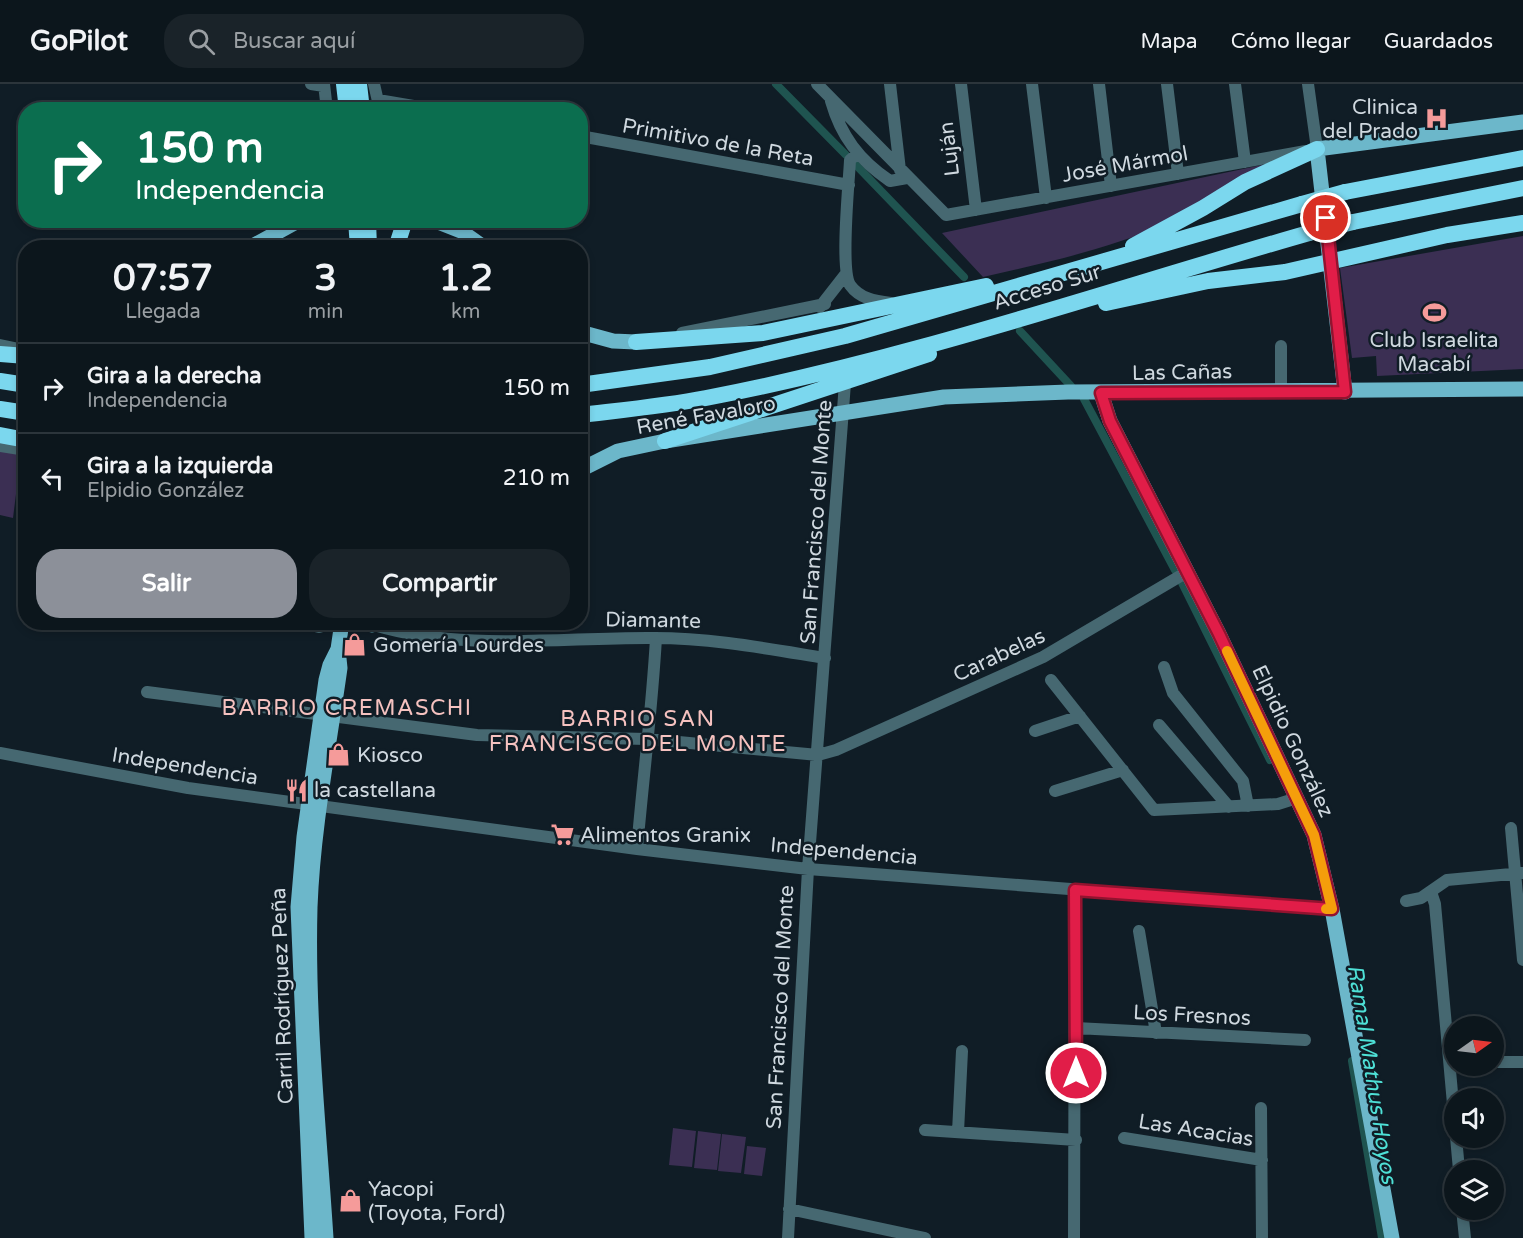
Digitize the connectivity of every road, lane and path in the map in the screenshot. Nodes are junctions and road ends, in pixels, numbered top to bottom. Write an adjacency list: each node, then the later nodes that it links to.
1 (310, 84): 12 (street)
2 (344, 84): 16 (highway)
3 (359, 84): 17 (highway)
4 (374, 84): 18 (street)
5 (890, 84): 25 (street)
6 (961, 84): 31 (street, Luján)
7 (1032, 84): 30 (street)
8 (1099, 84): 28 (street)
9 (1167, 84): 26 (street)
10 (1235, 84): 24 (street)
11 (1308, 84): 21 (street)
12 (324, 85): 15 (street)
13 (819, 85): 14 (street)
14 (830, 97): 22 (street); 25 (street)
15 (326, 102)
16 (346, 102)
17 (361, 102)
18 (378, 102)
19 (1523, 122): 21 (main road)
20 (588, 137): 27 (street, Primitivo de la Reta)
21 (1317, 149): 24 (street, José Mármol); 37 (main road); 38 (highway)
22 (857, 154): 25 (street); 27 (street)
23 (1523, 158): 38 (highway, Acceso Sur, bridge)
24 (1245, 162): 26 (street, José Mármol)
25 (904, 174): 31 (street, José Mármol)
26 (1178, 174): 28 (street, José Mármol)
27 (849, 185): 40 (street)
28 (1111, 186): 30 (street, José Mármol)
29 (1523, 188): 43 (highway, Acceso Sur, bridge)
30 (1046, 198): 31 (street, José Mármol)
31 (976, 210)
32 (1523, 223): 37 (highway)
33 (285, 228): 35 (main road)
34 (454, 228): 36 (main road)
35 (264, 240)
36 (474, 240)
37 (1332, 263): 43 (highway); 58 (main road)
38 (1087, 268): 39 (highway, Acceso Sur)
39 (1064, 273): 41 (highway); 55 (highway, Acceso Sur)
40 (845, 275): 41 (street); 42 (street)
41 (904, 303): 44 (highway)
42 (825, 304): 44 (street); 46 (street)
43 (1014, 321): 54 (highway); 62 (highway, Acceso Sur)
44 (798, 327): 46 (highway)
45 (588, 334): 46 (main road)
46 (636, 342)
47 (0, 345): 49 (street)
48 (1281, 346): 57 (street)
49 (18, 348)
50 (0, 354): 51 (highway)
51 (18, 355)
52 (0, 381): 53 (highway)
53 (18, 383)
54 (845, 383): 63 (street, San Francisco del Monte); 66 (highway)
55 (588, 384)
56 (1523, 389): 58 (main road, Las Cañas)
57 (1281, 392): 58 (main road, Las Cañas); 59 (main road, Las Cañas)
58 (1345, 392)
59 (1101, 393): 63 (main road, Las Cañas); 70 (main road, Elpidio González)
60 (0, 409): 61 (highway)
61 (18, 412)
62 (588, 414)
63 (843, 414): 66 (main road, René Favaloro); 74 (street, San Francisco del Monte)
64 (0, 435): 65 (highway)
65 (18, 438)
66 (665, 441): 69 (main road, René Favaloro)
67 (0, 446): 68 (street)
68 (18, 449)
69 (588, 466)
70 (1187, 572): 84 (street, Carabelas); 87 (main road, Elpidio González)
71 (341, 630): 78 (main road, Carril Rodríguez Peña)
72 (397, 630): 73 (street, Diamante)
73 (656, 638): 74 (street, Diamante); 82 (street)
74 (825, 658): 84 (street, San Francisco del Monte)
75 (1164, 667): 89 (street)
76 (1051, 680): 79 (street)
77 (147, 692): 78 (street)
78 (327, 716): 82 (street); 88 (main road, Carril Rodríguez Peña)
79 (1080, 716): 81 (street); 85 (street)
80 (1159, 725): 90 (street)
81 (1035, 731)
82 (647, 739): 84 (street); 92 (street)
83 (0, 753): 88 (street, Independencia)
84 (818, 754): 93 (street, San Francisco del Monte)
85 (1123, 770): 86 (street); 90 (street)
86 (1055, 791)
87 (1297, 798): 89 (street); 98 (main road, Elpidio González)
88 (314, 806): 92 (street, Independencia); 116 (main road, Carril Rodríguez Peña); 117 (main road, Carril Rodríguez Peña)
89 (1248, 806): 90 (street)
90 (1229, 807)
91 (1511, 828): 94 (street)
92 (637, 849): 93 (street, Independencia)
93 (808, 869): 95 (street, Independencia); 114 (street, San Francisco del Monte)
94 (1519, 874): 96 (street); 100 (street)
95 (1075, 890): 98 (street, Independencia); 102 (street)
96 (1431, 892): 97 (street); 101 (street)
97 (1406, 901)
98 (1332, 909): 122 (main road, Elpidio González)
99 (1139, 931): 103 (street)
100 (1523, 960)
101 (1447, 1016)
102 (1076, 1028): 103 (street, Los Fresnos); 112 (street)
103 (1156, 1033): 104 (street, Los Fresnos)
104 (1305, 1040)
105 (962, 1051): 110 (street)
106 (1504, 1062): 107 (street)
107 (1523, 1062)
108 (1261, 1108): 113 (street)
109 (925, 1130): 110 (street)
110 (958, 1132): 112 (street)
111 (1124, 1138): 113 (street, Las Acacias)
112 (1076, 1140): 120 (street)
113 (1262, 1161): 121 (street)
114 (789, 1209): 118 (street, San Francisco del Monte); 119 (street)
115 (1463, 1220): 123 (street)
116 (312, 1238)
117 (326, 1238)
118 (788, 1238)
119 (925, 1238)
120 (1074, 1238)
121 (1262, 1238)
122 (1392, 1238)
123 (1465, 1238)

